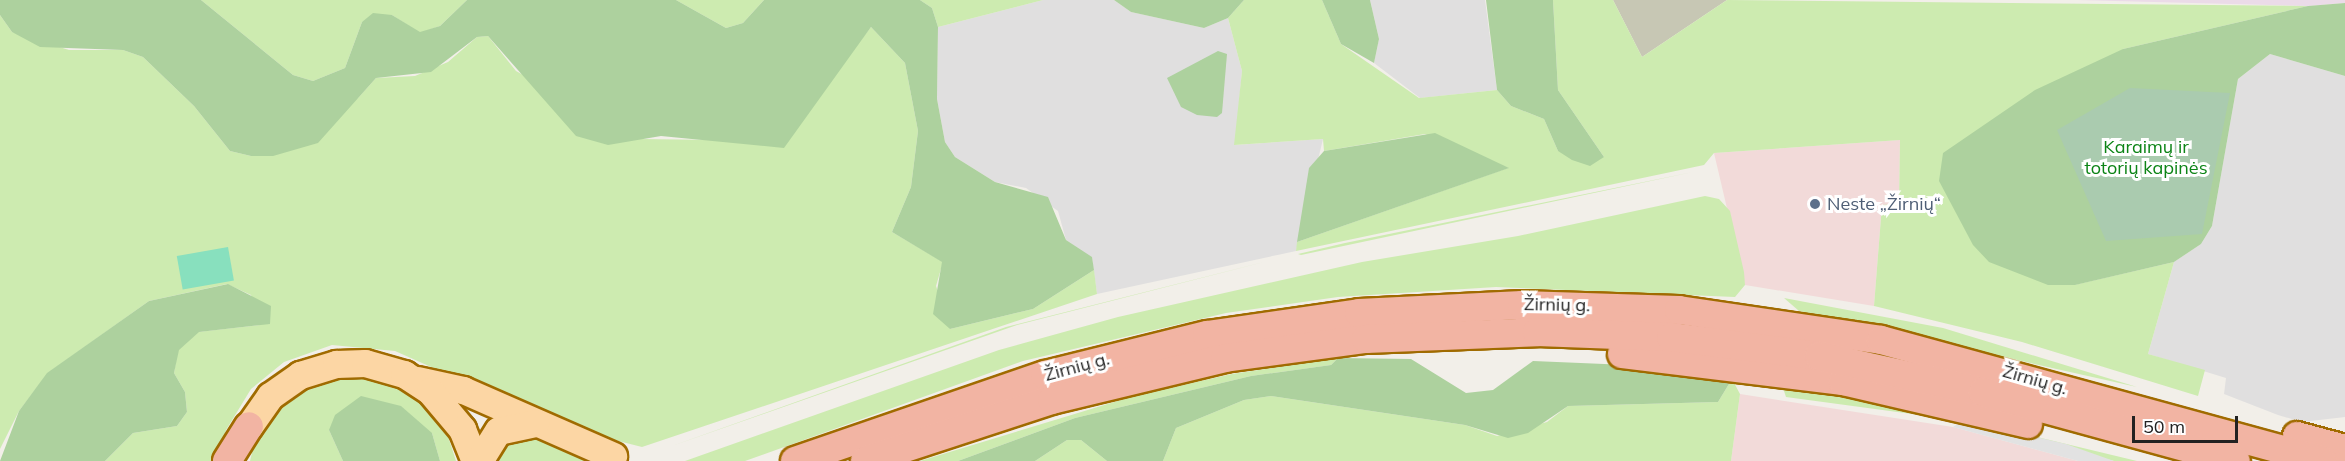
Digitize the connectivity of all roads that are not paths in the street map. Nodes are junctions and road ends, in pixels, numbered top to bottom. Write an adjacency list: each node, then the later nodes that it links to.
1 (1366, 339): 12 (highway, Žirnių g.); 13 (highway); 14 (highway, Žirnių g.)
2 (1991, 368): 6 (highway); 11 (highway, Žirnių g.); 15 (highway, Žirnių g.)
3 (416, 380): 4 (main road); 5 (main road); 10 (main road)
4 (535, 423): 7 (main road); 10 (main road)
5 (249, 426): 8 (highway); 9 (highway)
6 (2345, 448)
7 (613, 456)
8 (227, 461)
9 (243, 461)
10 (477, 461)
11 (795, 461)
12 (865, 461)
13 (2166, 461)
14 (2236, 461)
15 (2322, 461)

